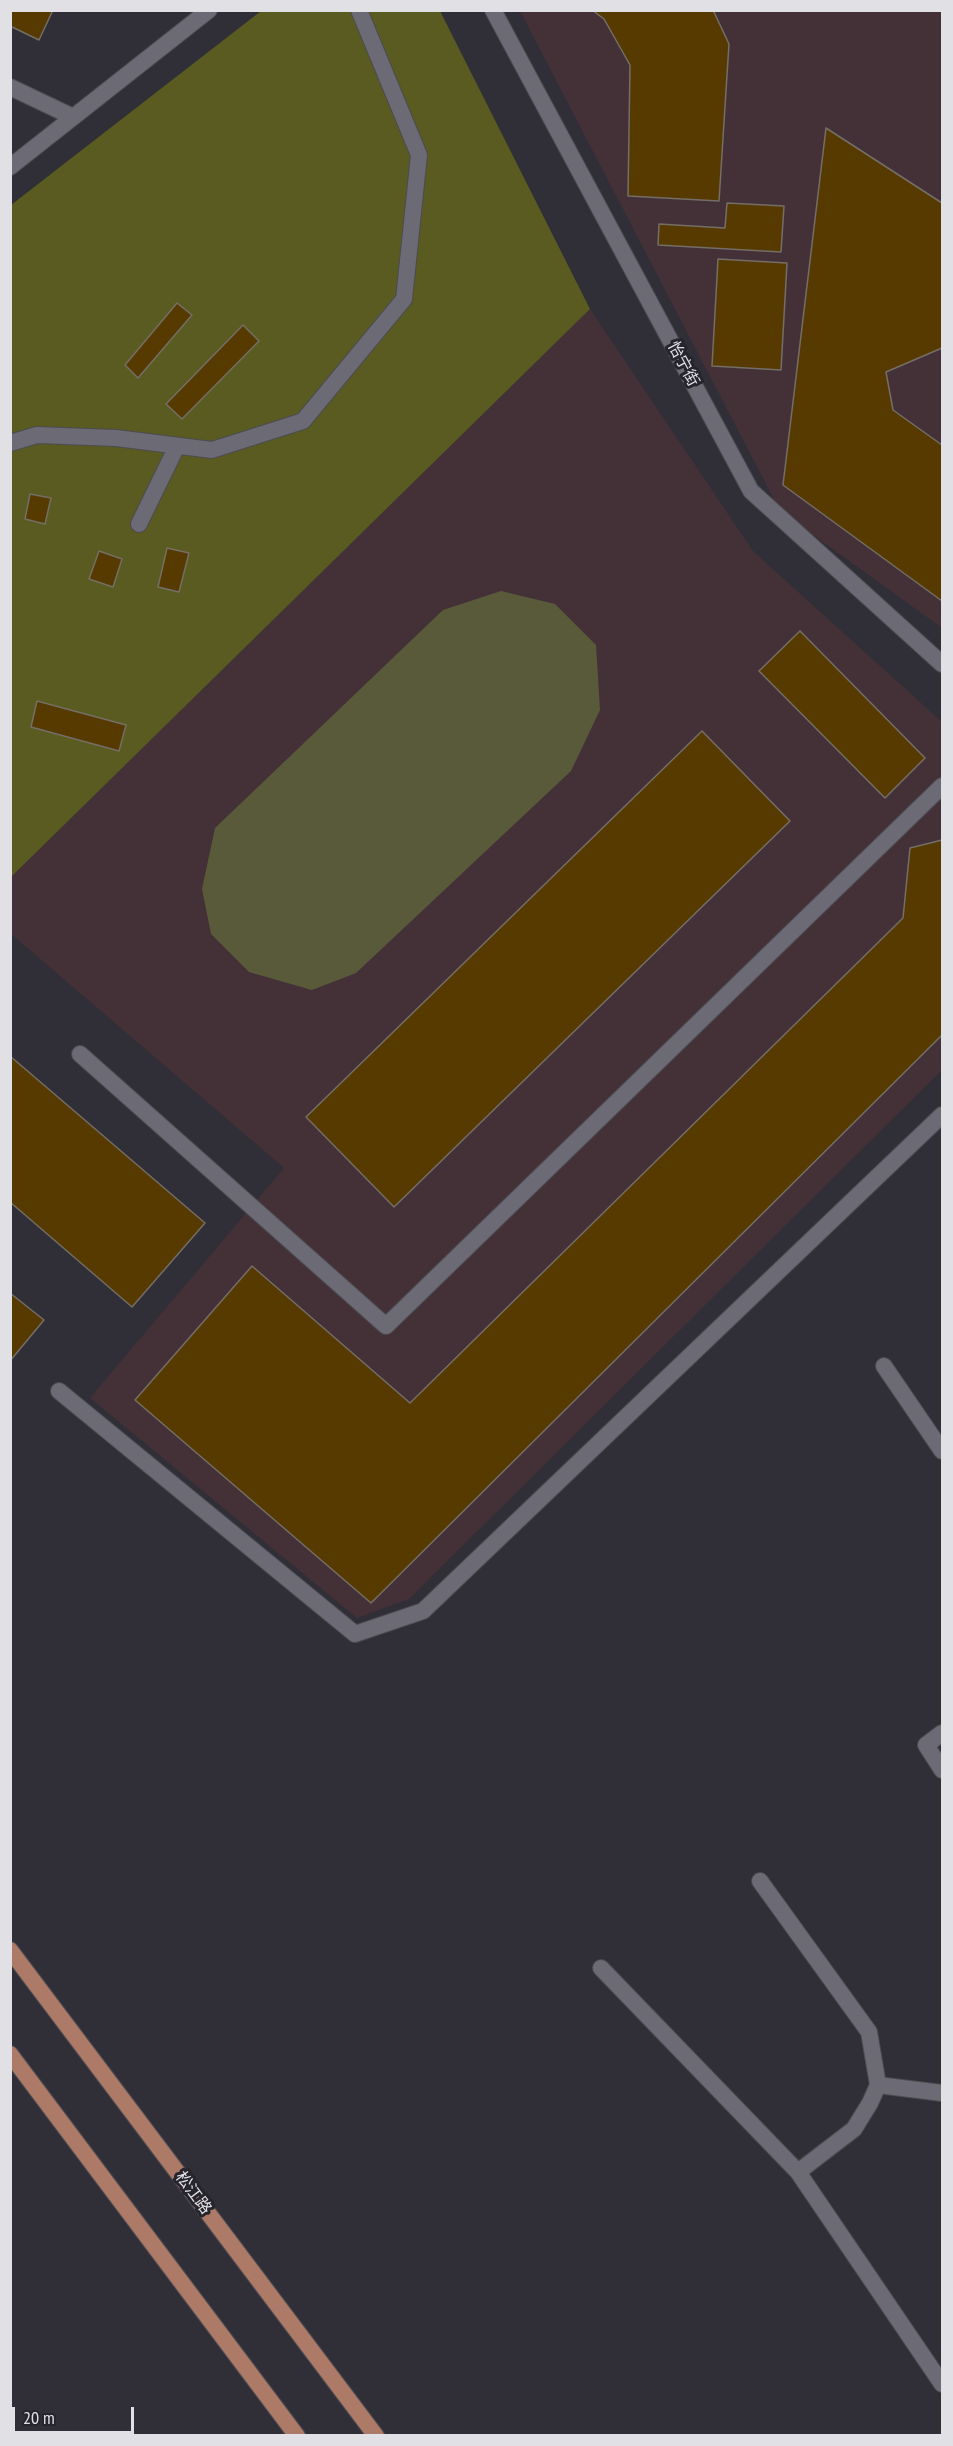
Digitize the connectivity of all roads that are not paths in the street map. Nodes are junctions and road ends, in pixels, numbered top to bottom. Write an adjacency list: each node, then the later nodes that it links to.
1 (208, 10): 5 (street)
2 (359, 10): 8 (street)
3 (493, 10): 10 (street, 怡宁街)
4 (10, 87): 5 (street)
5 (73, 117): 6 (street)
6 (10, 167)
7 (10, 443): 8 (street)
8 (177, 446): 9 (street)
9 (139, 524)
10 (942, 664)
11 (942, 786): 12 (street)
12 (80, 1054)
13 (942, 1115): 15 (street)
14 (884, 1366): 16 (street)
15 (59, 1391)
16 (942, 1451)
17 (942, 1733): 18 (street)
18 (942, 1770)
19 (760, 1881): 23 (street)
20 (10, 1950): 28 (main road, 松江路)
21 (601, 1968): 25 (street)
22 (10, 2054): 27 (main road)
23 (878, 2085): 24 (street); 25 (street)
24 (942, 2093)
25 (798, 2172): 26 (street)
26 (942, 2384)
27 (297, 2436)
28 (376, 2436)

